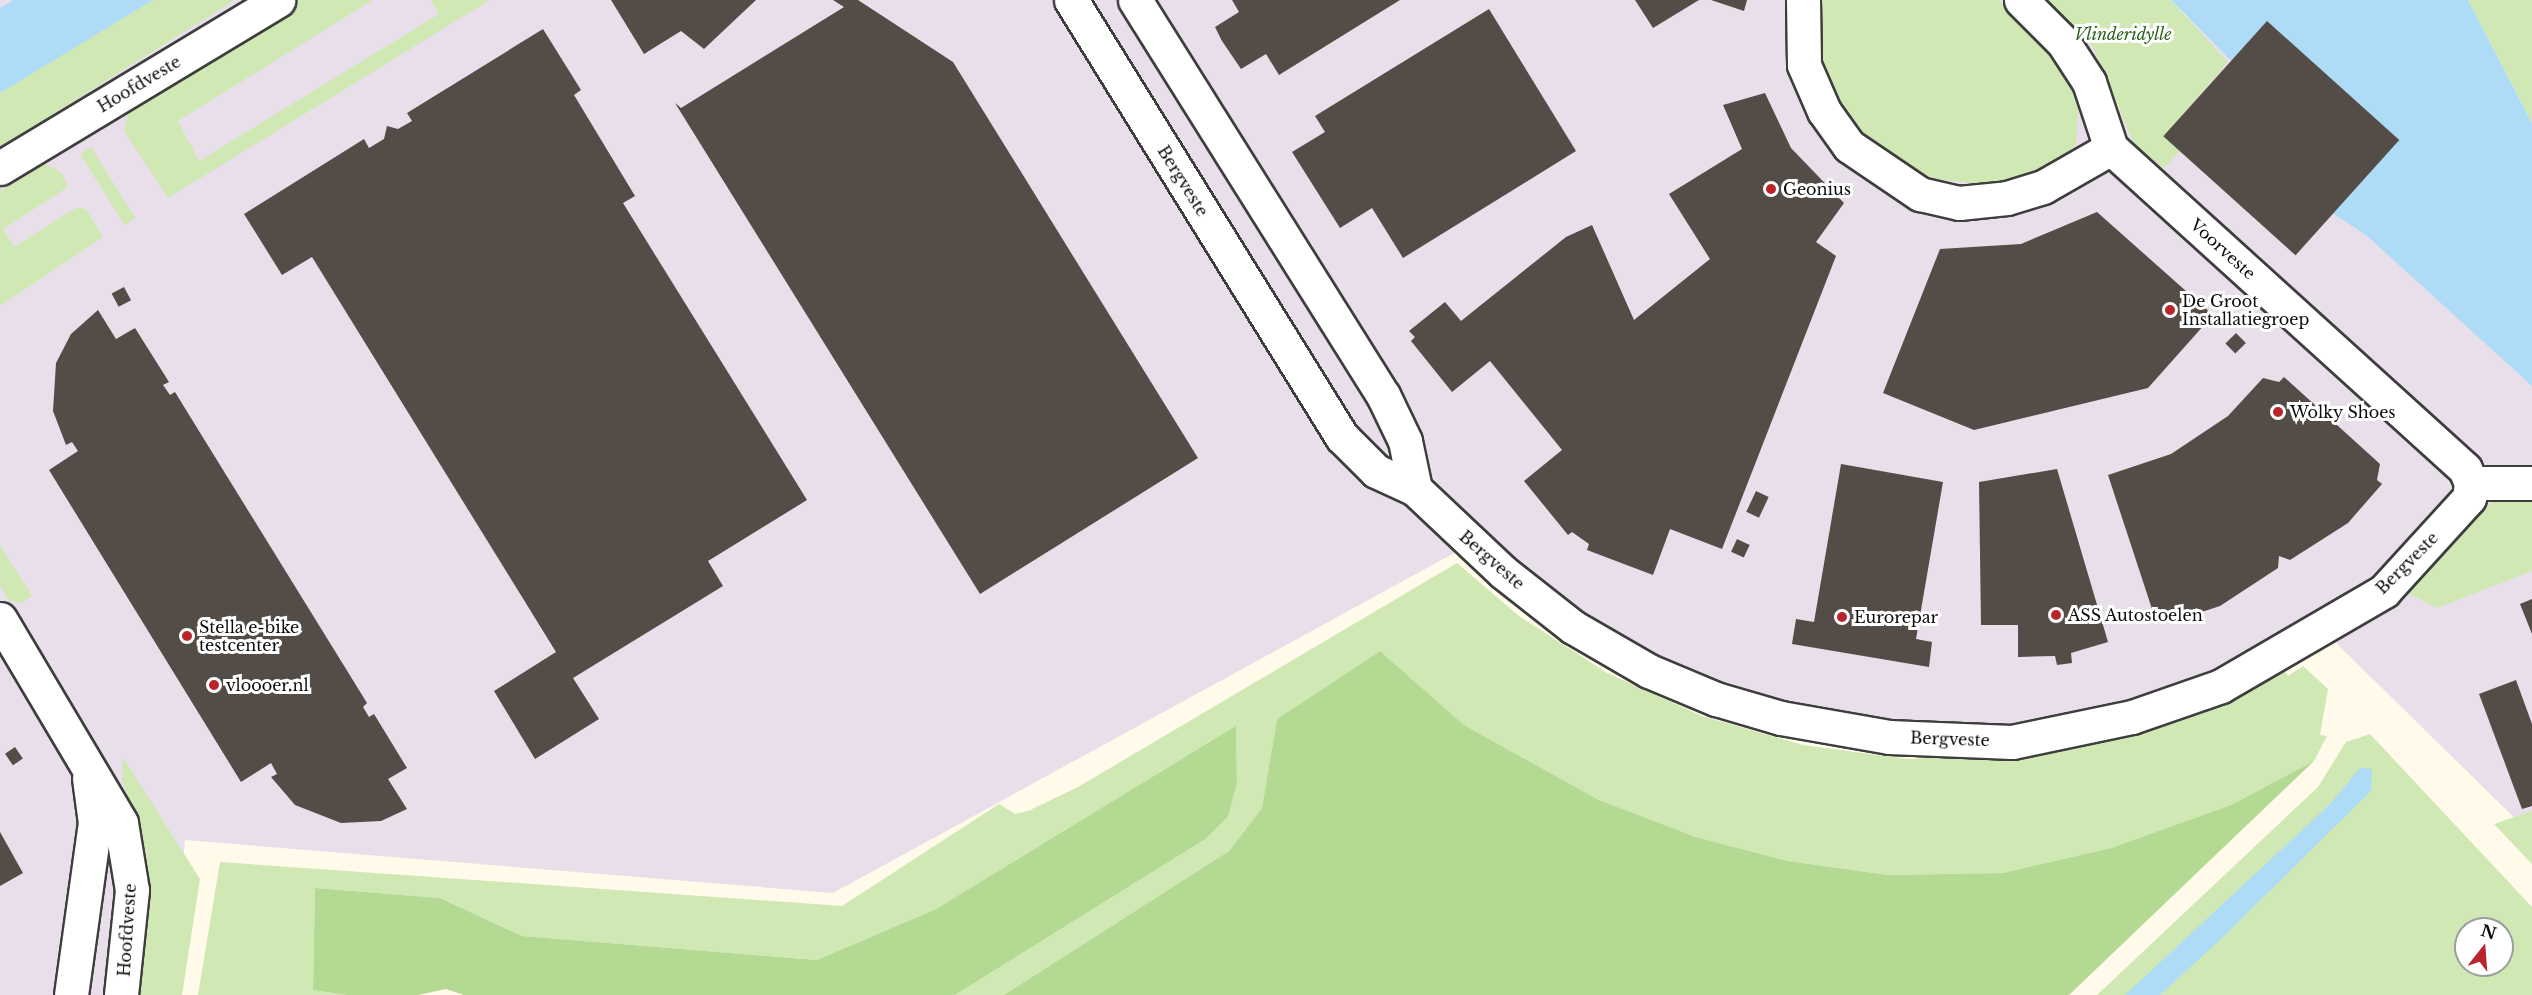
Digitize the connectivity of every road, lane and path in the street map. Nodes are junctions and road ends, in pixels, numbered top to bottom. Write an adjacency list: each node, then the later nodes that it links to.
1 (278, 0): 7 (street, Hoofdveste)
2 (1071, 0): 10 (street, Bergveste)
3 (1135, 0): 10 (street)
4 (1803, 0): 6 (street)
5 (2021, 0): 6 (street, Voorveste)
6 (2110, 147): 8 (street, Voorveste)
7 (0, 168)
8 (2471, 483): 9 (street); 10 (street, Bergveste)
9 (2532, 483)
10 (1415, 489)
11 (0, 619): 12 (street, Hoofdveste)
12 (72, 734): 13 (street, Hoofdveste); 14 (street, Hoofdveste)
13 (70, 995)
14 (121, 995)

